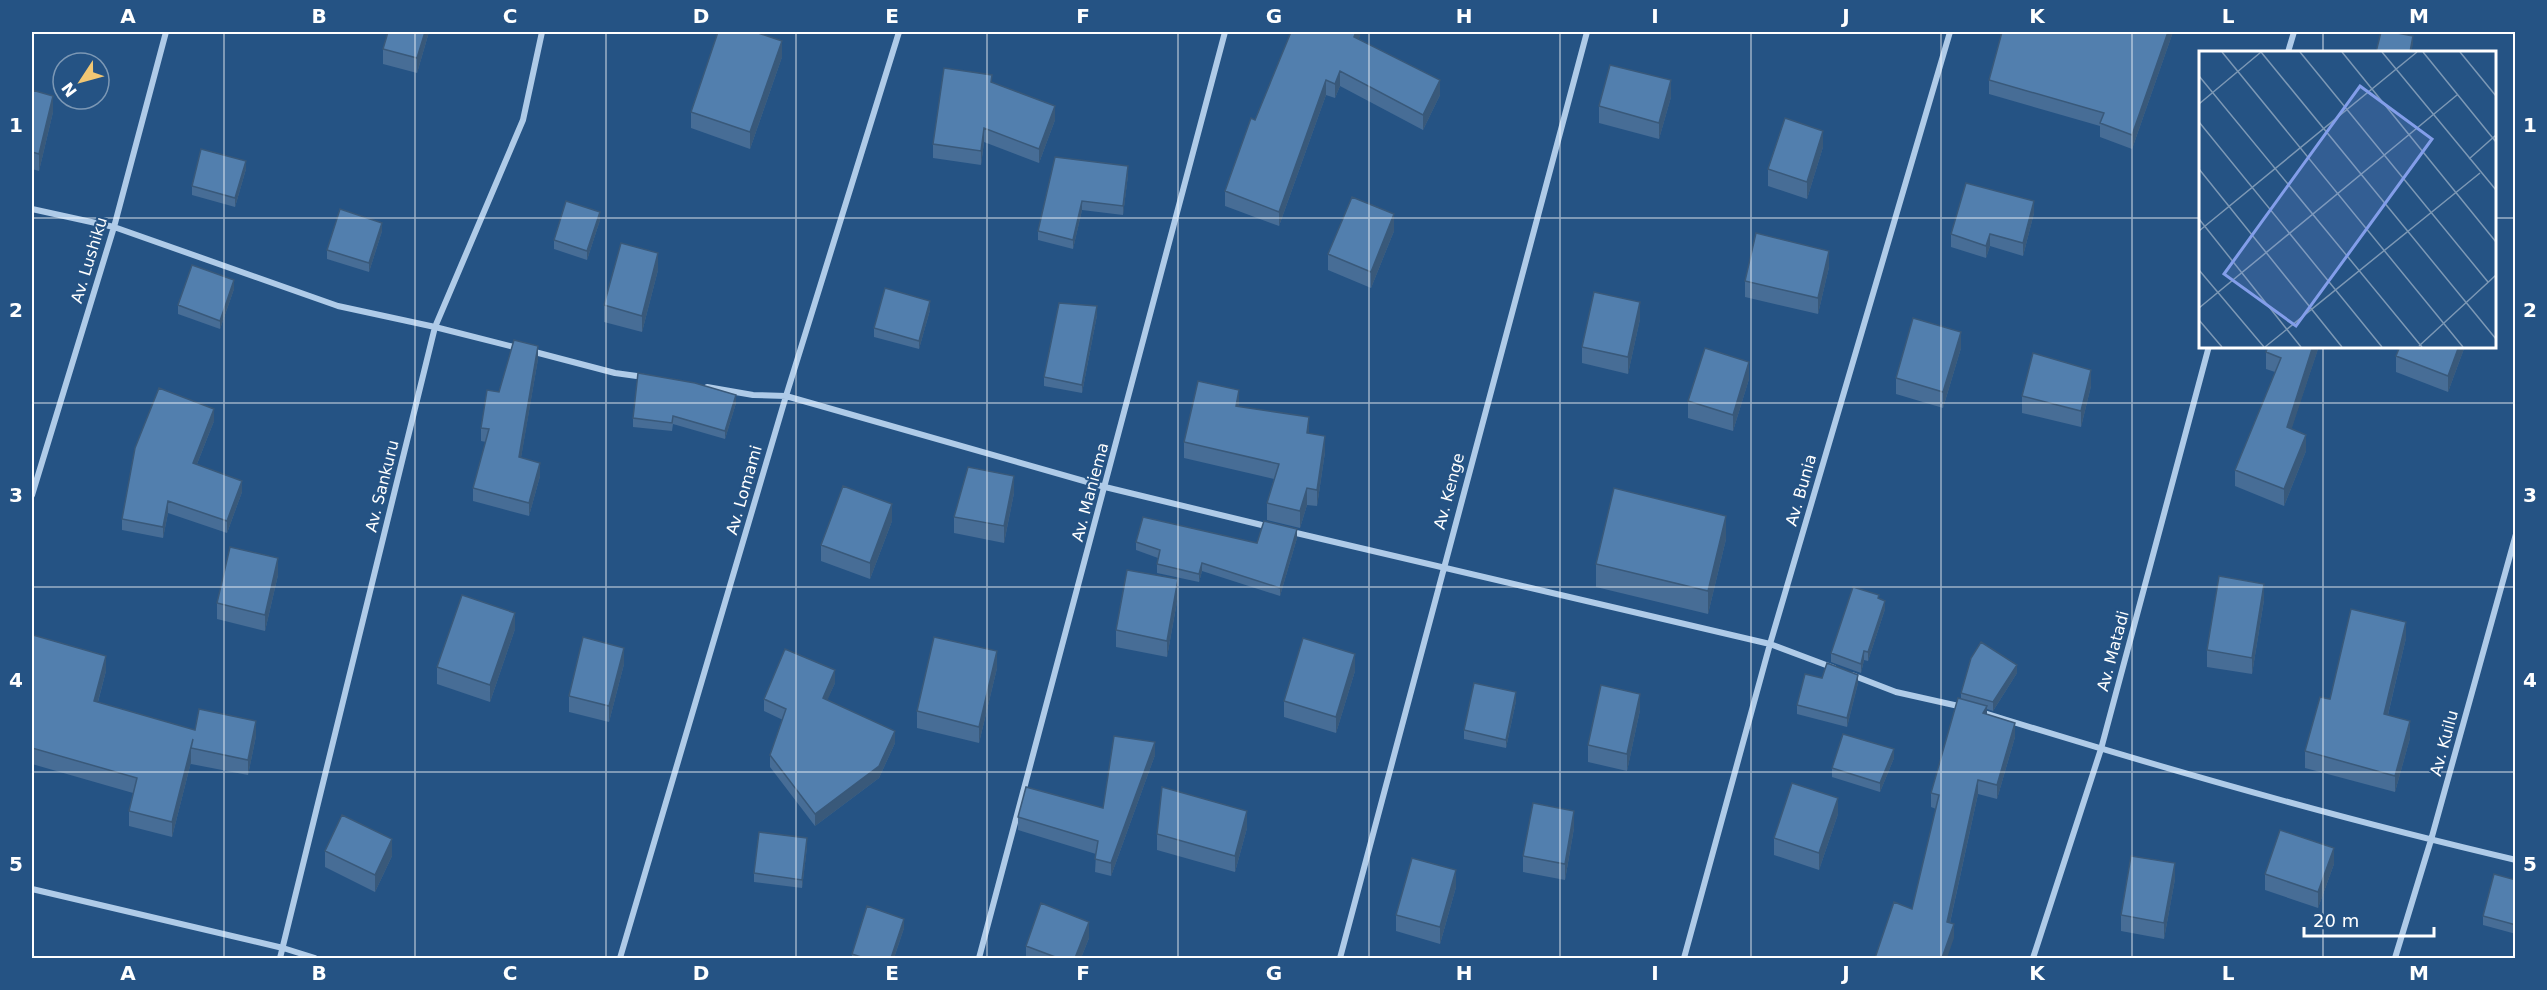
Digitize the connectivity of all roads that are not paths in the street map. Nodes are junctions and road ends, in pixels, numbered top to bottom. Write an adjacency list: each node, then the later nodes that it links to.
1 (166, 32): 10 (street, Av. Lushiku)
2 (542, 32): 11 (street, Av. Sankuru)
3 (899, 32): 15 (street, Av. Lomami)
4 (1225, 32): 16 (street, Av. Maniema)
5 (1587, 32): 19 (street, Av. Kenge)
6 (1950, 32): 20 (street, Av. Bunia)
7 (2294, 32): 8 (street)
8 (2288, 51)
9 (32, 208): 10 (street)
10 (114, 227): 11 (street); 17 (street, Av. Lushiku)
11 (435, 327): 13 (street); 25 (street, Av. Sankuru)
12 (2208, 348): 21 (street, Av. Matadi)
13 (650, 378)
14 (695, 386): 15 (street)
15 (786, 396): 16 (street); 28 (street, Av. Lomami)
16 (1105, 487): 19 (street); 29 (street, Av. Maniema)
17 (32, 495)
18 (2516, 534): 22 (street, Av. Kuilu)
19 (1443, 568): 20 (street); 30 (street, Av. Kenge)
20 (1770, 644): 21 (street); 31 (street, Av. Bunia)
21 (2101, 749): 22 (street); 32 (street, Av. Matadi)
22 (2431, 840): 23 (street); 33 (street, Av. Kuilu)
23 (2516, 860)
24 (32, 889): 25 (street)
25 (283, 948): 26 (street, Av. Sankuru); 27 (street)
26 (280, 958)
27 (315, 958)
28 (620, 958)
29 (979, 958)
30 (1340, 958)
31 (1684, 958)
32 (2033, 958)
33 (2395, 958)

